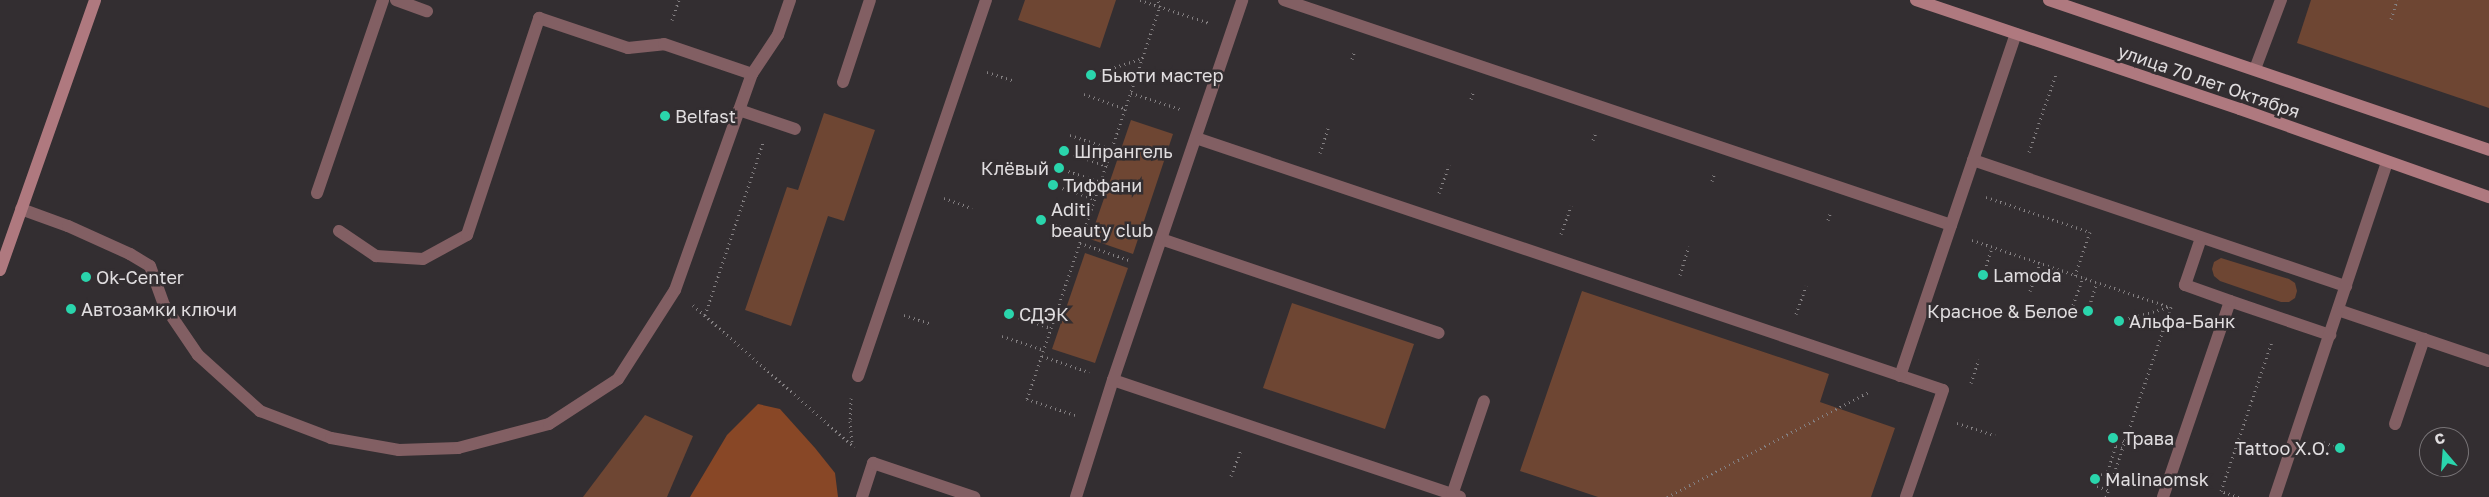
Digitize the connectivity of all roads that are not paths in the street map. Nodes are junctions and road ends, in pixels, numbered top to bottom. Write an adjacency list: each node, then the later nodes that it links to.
1 (95, 0): 25 (main road)
2 (383, 0): 23 (street)
3 (396, 0): 12 (street)
4 (790, 0): 15 (street)
5 (870, 0): 16 (street)
6 (986, 0): 38 (street)
7 (1242, 0): 19 (street)
8 (1284, 0): 26 (street)
9 (1916, 0): 13 (main road, улица 70 лет Октября)
10 (2050, 0): 14 (main road, улица 70 лет Октября)
11 (2281, 0): 14 (street)
12 (428, 11)
13 (2016, 34): 21 (street); 22 (main road, улица 70 лет Октября)
14 (2256, 69): 20 (main road, улица 70 лет Октября)
15 (752, 74): 17 (street); 27 (street)
16 (842, 82)
17 (739, 110): 18 (street); 25 (street)
18 (795, 129)
19 (1196, 138): 29 (street); 39 (street)
20 (2489, 150)
21 (1973, 160): 26 (street); 28 (street)
22 (2387, 162): 24 (main road, улица 70 лет Октября); 31 (street)
23 (317, 193)
24 (2489, 197)
25 (21, 209): 30 (main road)
26 (1951, 225): 39 (street)
27 (339, 231)
28 (2201, 238): 31 (street); 32 (street)
29 (1161, 239): 34 (street); 40 (street)
30 (0, 269)
31 (2346, 286): 33 (street)
32 (2230, 301): 35 (street); 48 (street)
33 (2338, 310): 35 (street); 36 (street)
34 (1439, 333)
35 (2330, 335): 49 (street)
36 (2424, 339): 37 (street); 42 (street)
37 (2489, 361)
38 (858, 376)
39 (1900, 376): 47 (street)
40 (1113, 380): 43 (street); 46 (street)
41 (1484, 401): 43 (street)
42 (2395, 424)
43 (1456, 496)
44 (862, 497): 45 (street)
45 (974, 497)
46 (1076, 497)
47 (1906, 497)
48 (2163, 497)
49 (2275, 497)

